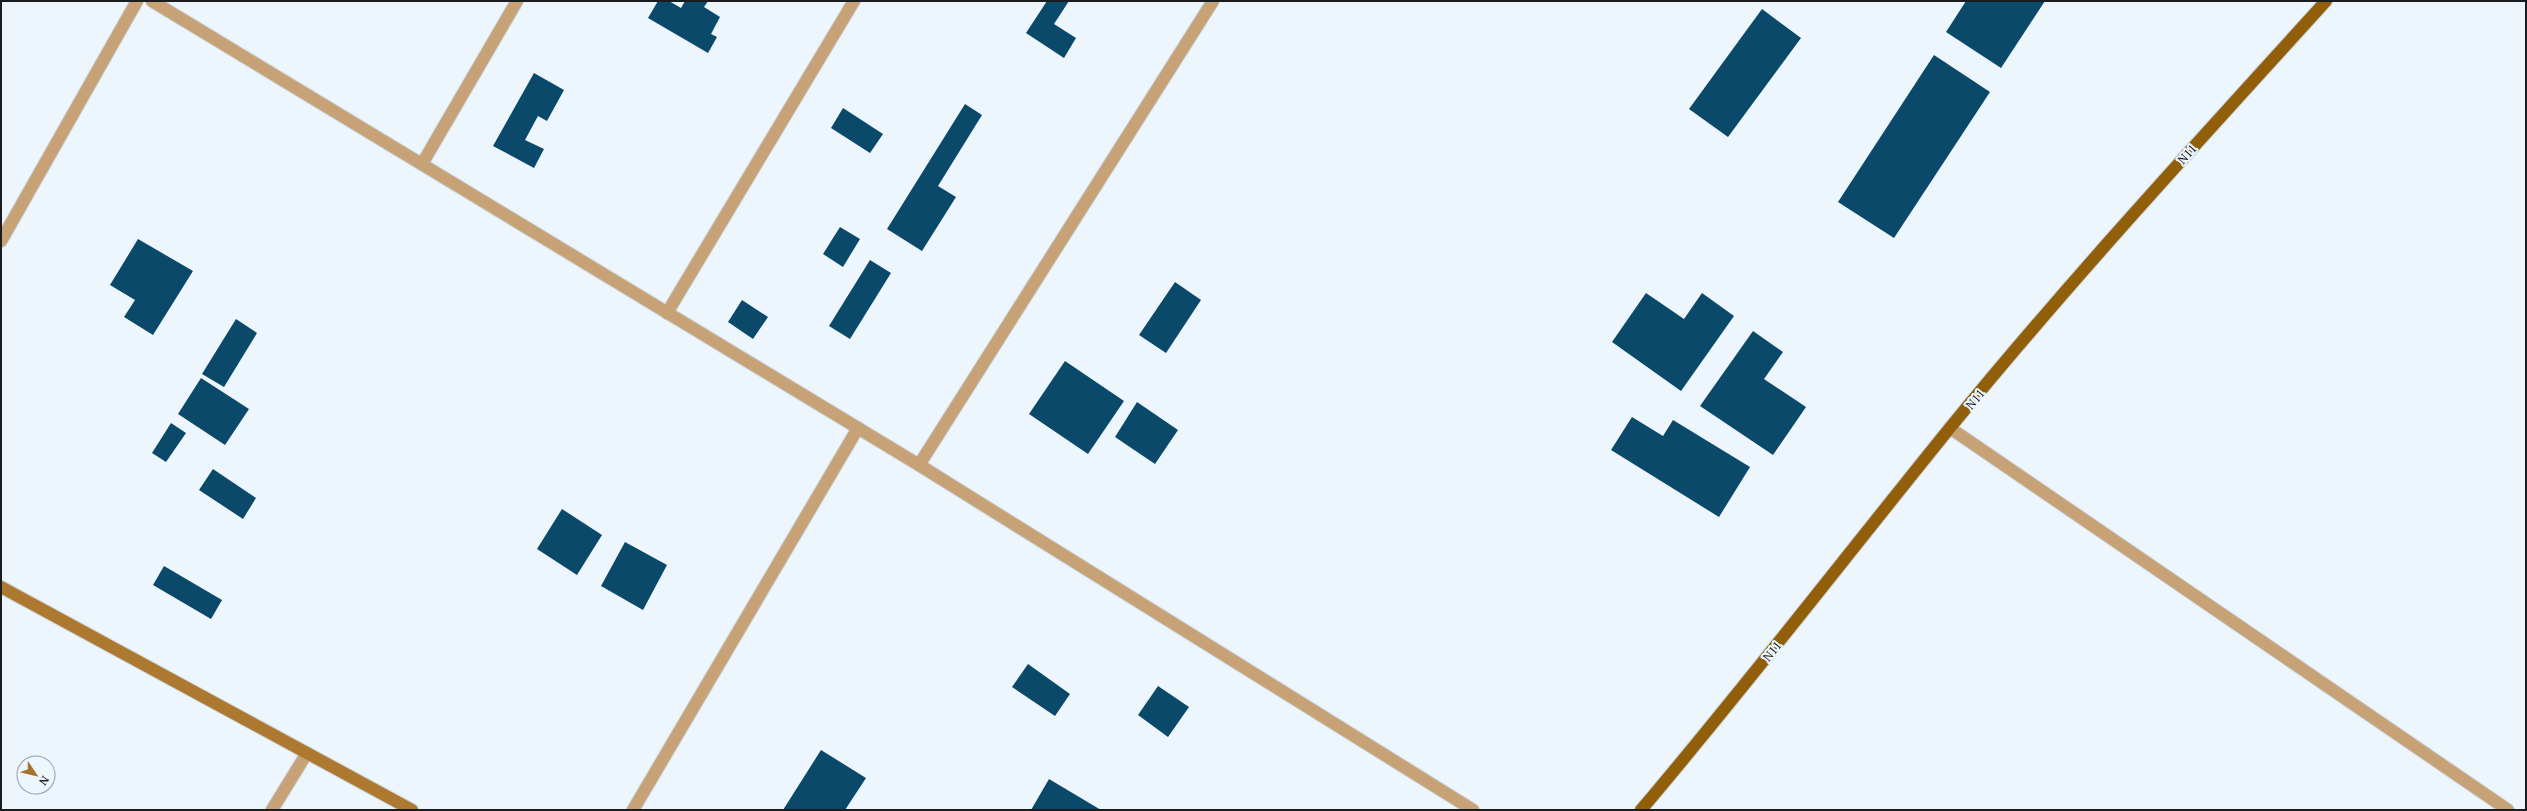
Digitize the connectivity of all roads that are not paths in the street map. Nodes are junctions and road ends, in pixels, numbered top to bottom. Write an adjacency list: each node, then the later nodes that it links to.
1 (137, 1): 8 (street)
2 (152, 1): 7 (street)
3 (517, 1): 7 (street)
4 (854, 1): 9 (street)
5 (1212, 1): 12 (street)
6 (2326, 1): 11 (main road, N11)
7 (422, 164): 9 (street)
8 (1, 241)
9 (667, 313): 10 (street)
10 (858, 428): 12 (street); 17 (street)
11 (1950, 428): 19 (main road, N11); 20 (street)
12 (919, 465): 18 (street)
13 (1, 587): 14 (street)
14 (307, 753): 15 (street); 16 (street)
15 (272, 810)
16 (412, 810)
17 (633, 810)
18 (1473, 810)
19 (1641, 810)
20 (2508, 810)

